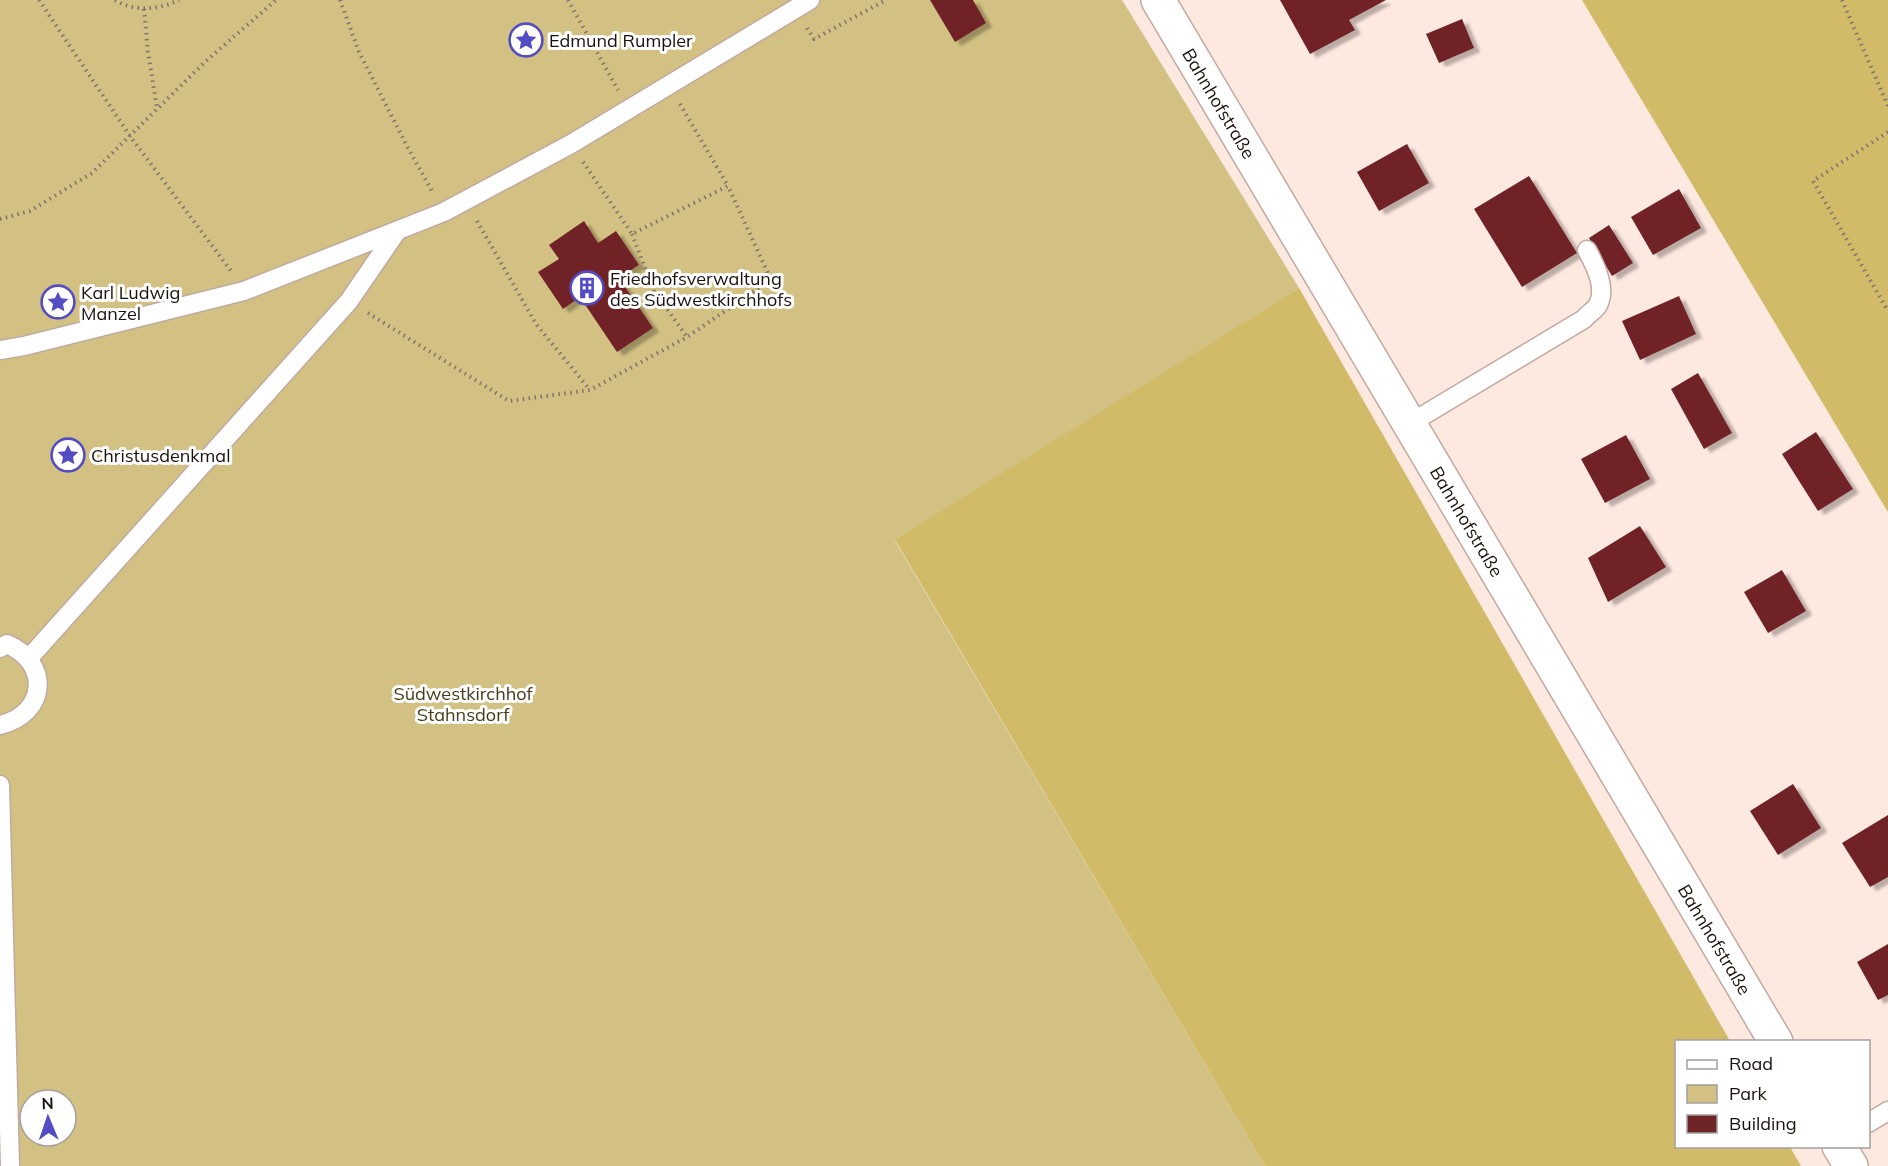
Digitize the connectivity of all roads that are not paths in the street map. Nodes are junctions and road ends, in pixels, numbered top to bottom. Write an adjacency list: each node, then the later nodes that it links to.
1 (1158, 0): 6 (street, Bahnhofstraße)
2 (802, 4): 3 (lane)
3 (397, 231): 5 (lane); 8 (lane)
4 (1587, 250): 6 (lane)
5 (0, 350)
6 (1408, 424): 11 (street, Bahnhofstraße)
7 (0, 648): 8 (lane)
8 (29, 658): 9 (lane)
9 (0, 724)
10 (0, 785): 15 (lane)
11 (1775, 1040)
12 (1888, 1111): 13 (lane)
13 (1870, 1122)
14 (1840, 1148): 16 (street)
15 (10, 1166)
16 (1851, 1166)

